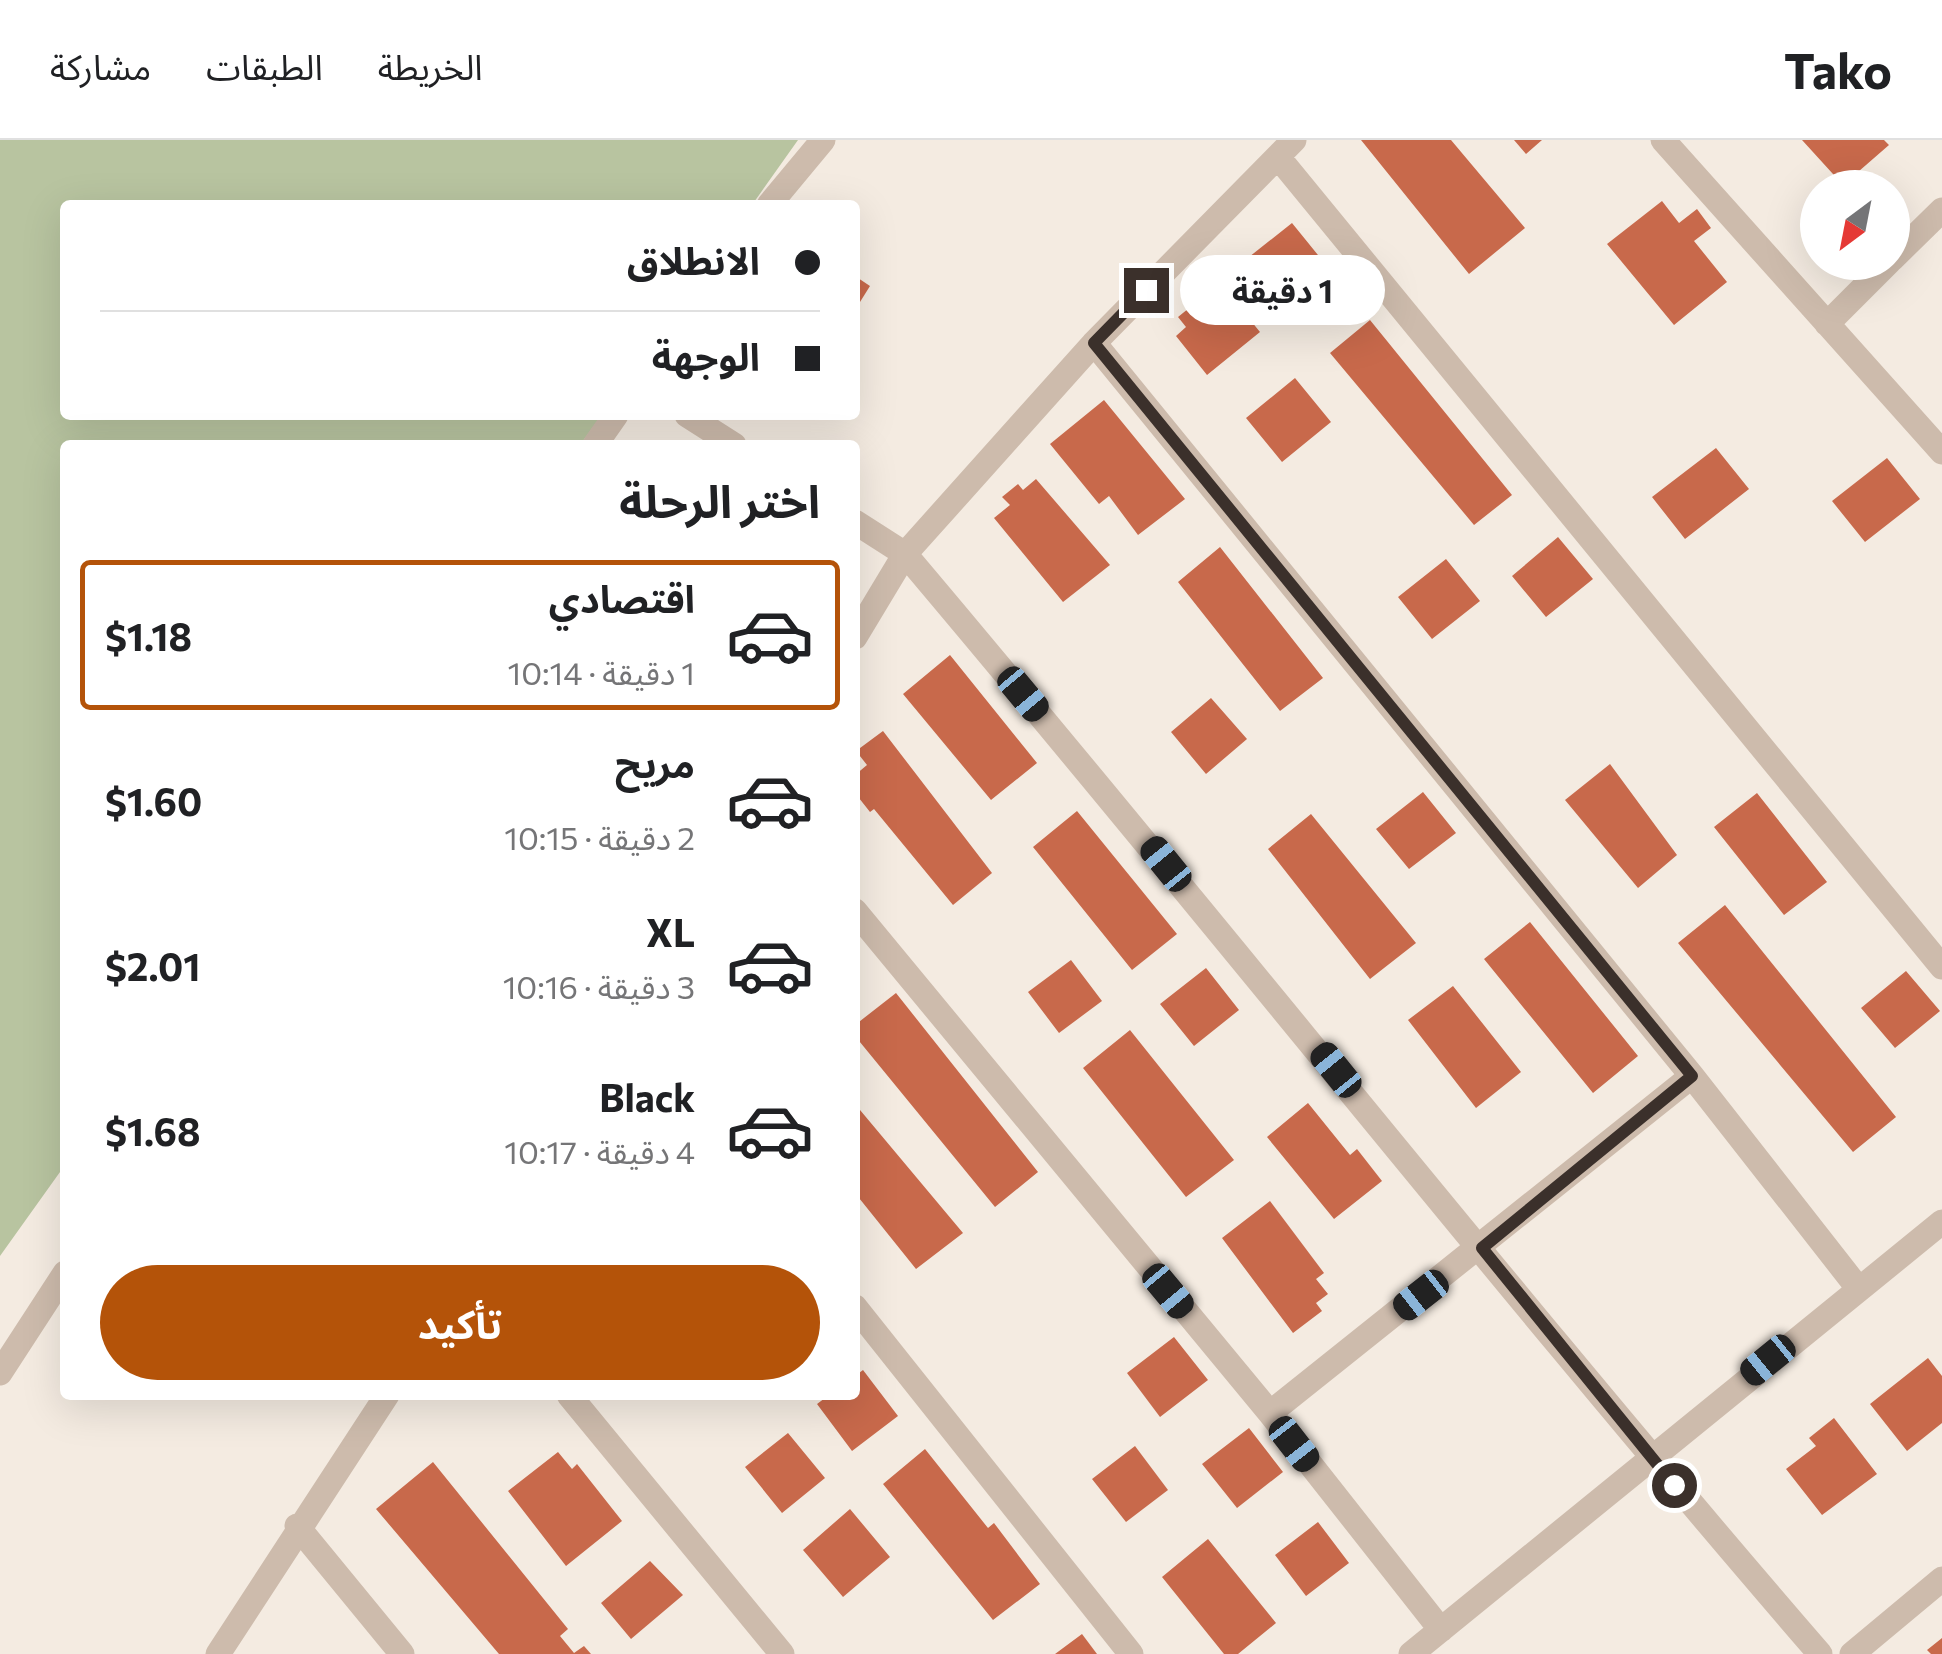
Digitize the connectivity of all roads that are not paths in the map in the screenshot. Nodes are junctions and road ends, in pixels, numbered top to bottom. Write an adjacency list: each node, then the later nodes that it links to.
1 (822, 140): 4 (street)
2 (1663, 140): 8 (street)
3 (1286, 148): 9 (street); 17 (street)
4 (773, 200)
5 (1942, 210): 6 (street)
6 (1910, 242)
7 (1872, 280): 8 (street)
8 (1827, 324): 12 (street)
9 (1094, 343): 14 (street); 18 (street)
10 (694, 420): 11 (street)
11 (726, 440)
12 (1942, 452)
13 (860, 525): 14 (street)
14 (904, 554): 15 (street); 20 (street)
15 (860, 629)
16 (860, 917): 27 (street)
17 (1942, 967)
18 (1692, 1076): 20 (street); 22 (street)
19 (1942, 1222): 22 (street)
20 (1482, 1248): 27 (street); 28 (street)
21 (60, 1282): 24 (street)
22 (1858, 1288): 28 (street)
23 (860, 1313): 35 (street)
24 (0, 1372)
25 (384, 1400): 29 (street)
26 (573, 1400): 34 (street)
27 (1270, 1413): 31 (street)
28 (1649, 1456): 31 (street); 37 (street)
29 (298, 1526): 32 (street); 33 (street)
30 (1942, 1578): 38 (street)
31 (1441, 1630): 36 (street)
32 (218, 1654)
33 (402, 1654)
34 (782, 1654)
35 (1131, 1654)
36 (1411, 1654)
37 (1820, 1654)
38 (1852, 1654)

